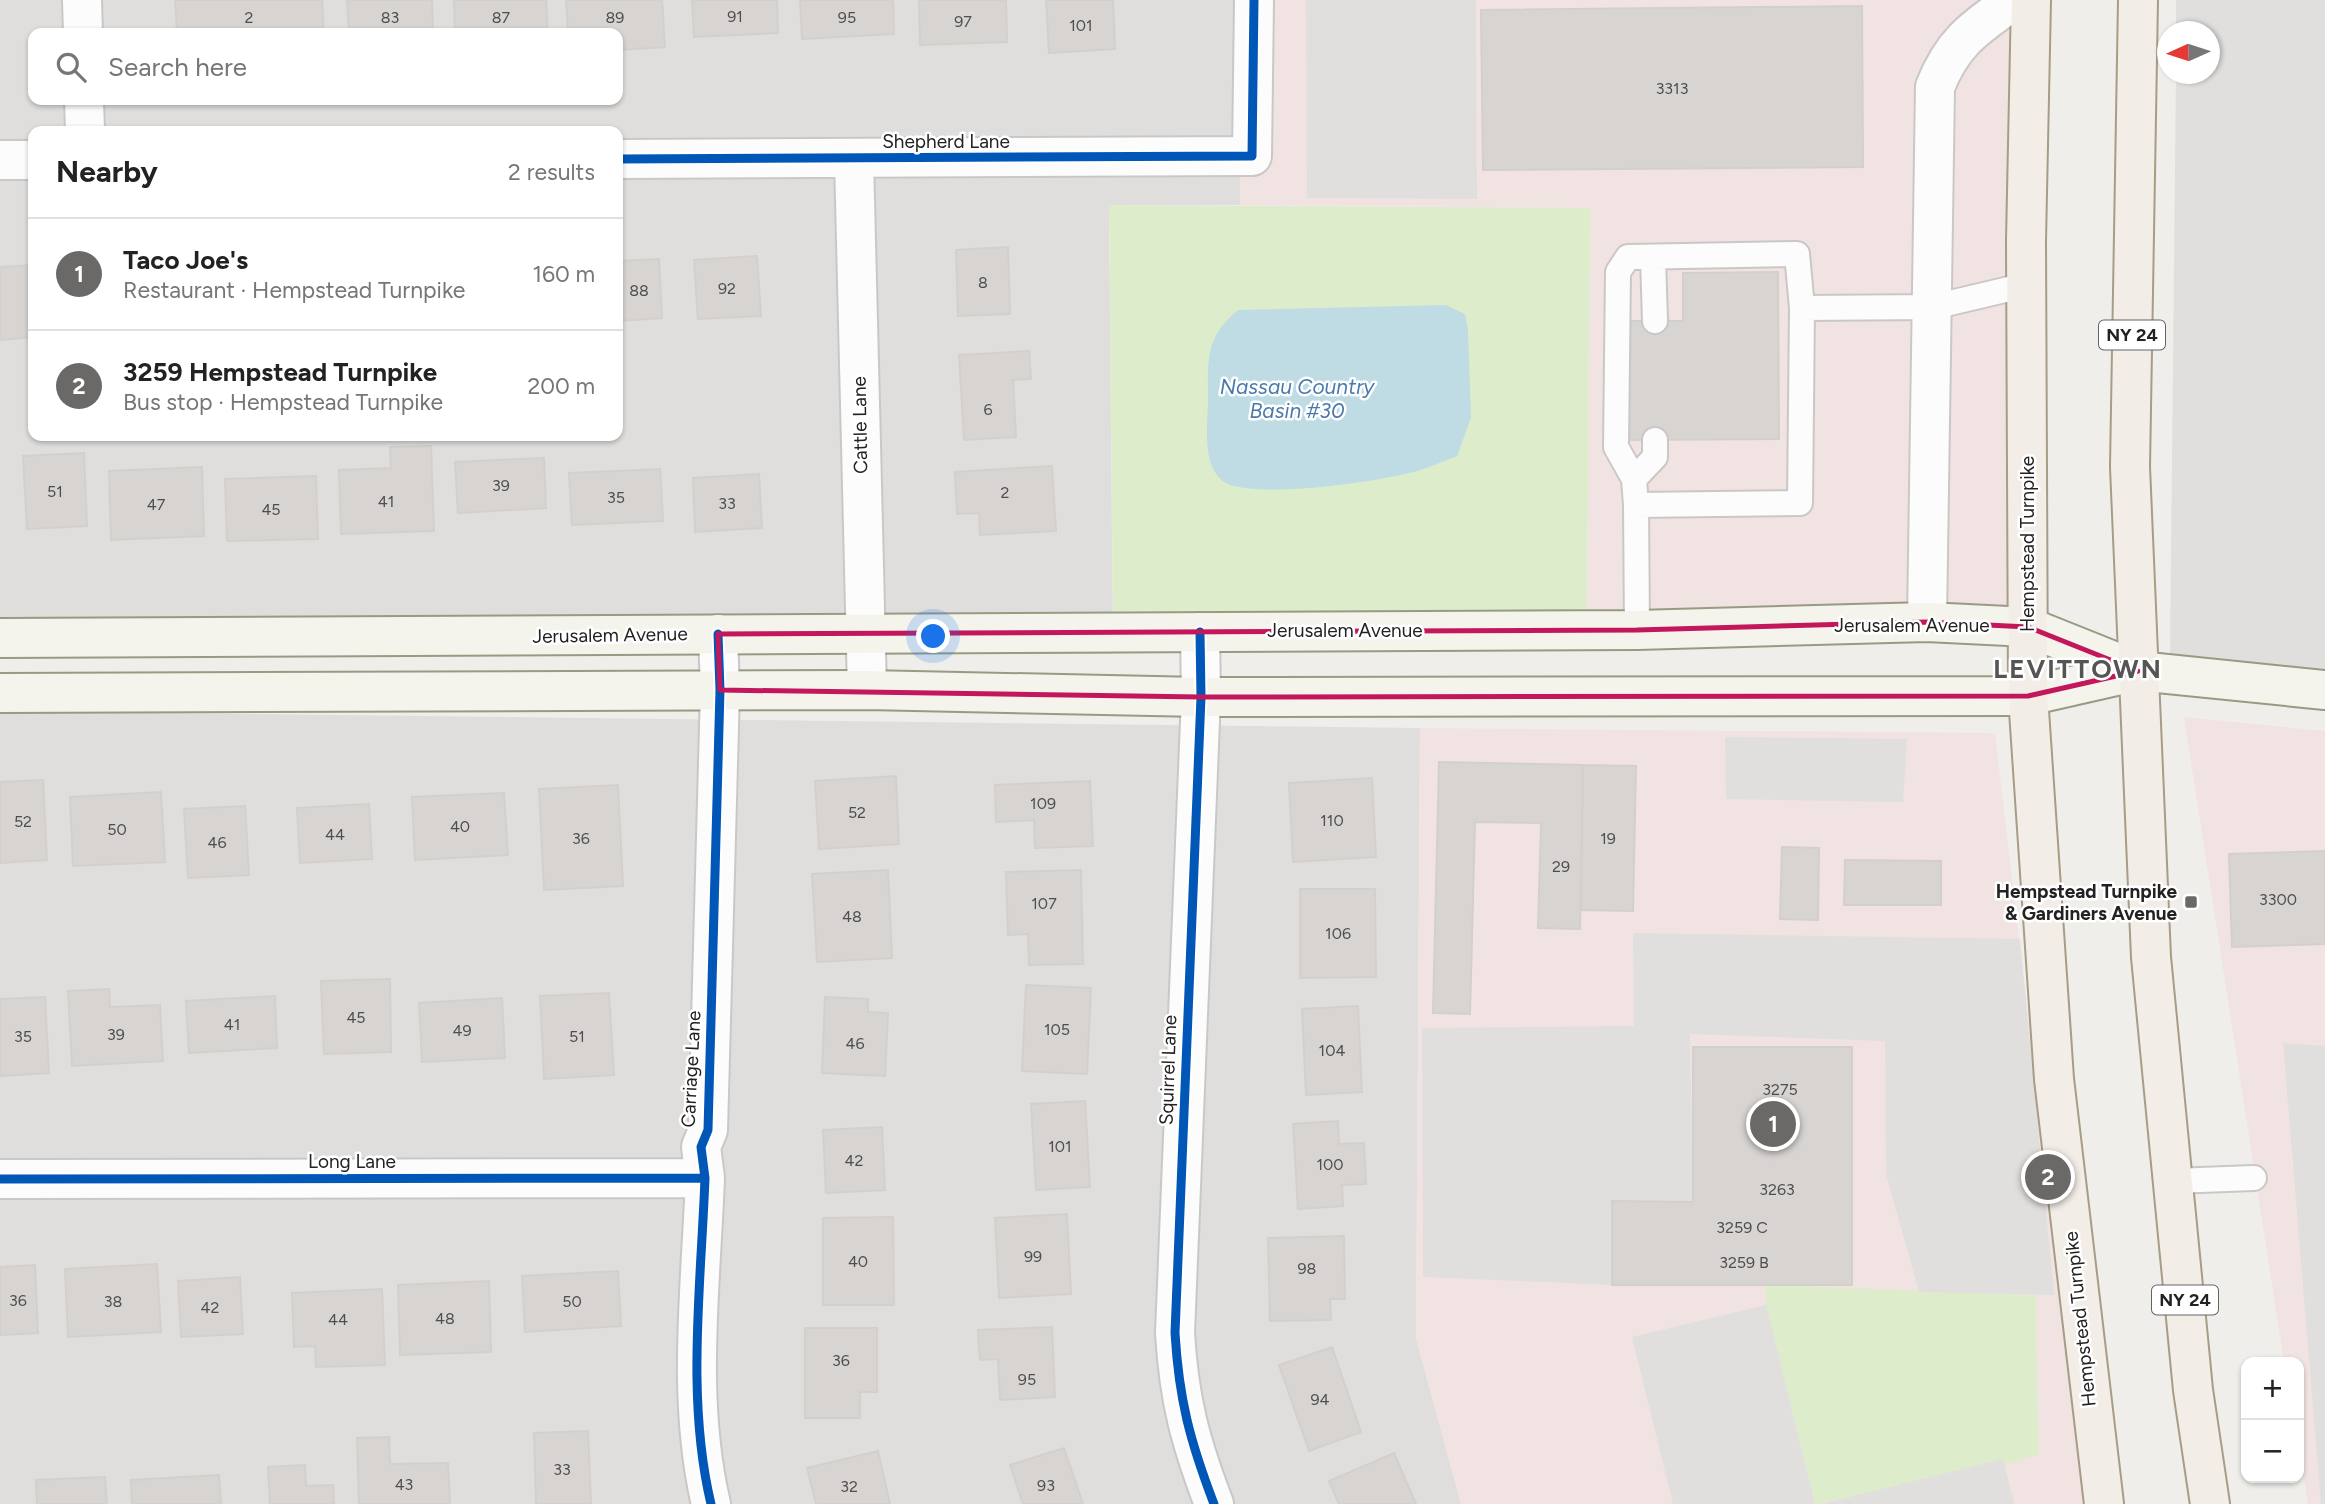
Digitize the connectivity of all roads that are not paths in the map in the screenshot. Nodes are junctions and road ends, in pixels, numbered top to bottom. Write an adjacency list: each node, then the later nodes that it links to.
1 (82, 0): 6 (street)
2 (1254, 0): 10 (street, Shepherd Lane)
3 (2014, 0): 15 (street)
4 (2031, 0): 14 (main road, Hempstead Turnpike)
5 (2144, 4): 28 (main road, NY 24)
6 (83, 28)
7 (85, 105): 8 (street)
8 (85, 126)
9 (623, 159): 10 (street, Shepherd Lane)
10 (854, 159): 25 (street, Cattle Lane)
11 (0, 160): 12 (street)
12 (28, 160)
13 (1653, 258): 16 (lane); 17 (lane); 19 (lane)
14 (2026, 285): 15 (lane); 22 (main road, Hempstead Turnpike)
15 (1933, 307): 16 (lane); 21 (street)
16 (1802, 308): 20 (lane)
17 (1655, 321)
18 (1655, 440): 19 (lane)
19 (1634, 479): 20 (lane)
20 (1636, 505): 23 (lane)
21 (1927, 622): 22 (main road, Jerusalem Avenue); 23 (main road, Jerusalem Avenue)
22 (2028, 627): 28 (main road, Jerusalem Avenue); 33 (main road, Hempstead Turnpike)
23 (1637, 630): 24 (main road, Jerusalem Avenue)
24 (1200, 632): 25 (main road, Jerusalem Avenue); 34 (street, Squirrel Lane)
25 (865, 633): 26 (main road, Jerusalem Avenue); 30 (street, Cattle Lane)
26 (718, 634): 27 (main road, Jerusalem Avenue); 29 (street, Carriage Lane)
27 (0, 638)
28 (2138, 671): 31 (main road); 33 (main road); 38 (main road, NY 24)
29 (720, 690): 30 (main road); 32 (main road); 35 (street, Carriage Lane)
30 (867, 690): 34 (main road)
31 (2325, 690)
32 (0, 693)
33 (2028, 696): 34 (main road); 41 (main road, Hempstead Turnpike)
34 (1201, 697): 40 (street, Squirrel Lane)
35 (705, 1178): 37 (street, Long Lane); 39 (street, Carriage Lane)
36 (2254, 1178): 38 (lane)
37 (0, 1179)
38 (2173, 1181): 42 (main road, NY 24)
39 (711, 1504)
40 (1214, 1504)
41 (2104, 1504)
42 (2210, 1504)

